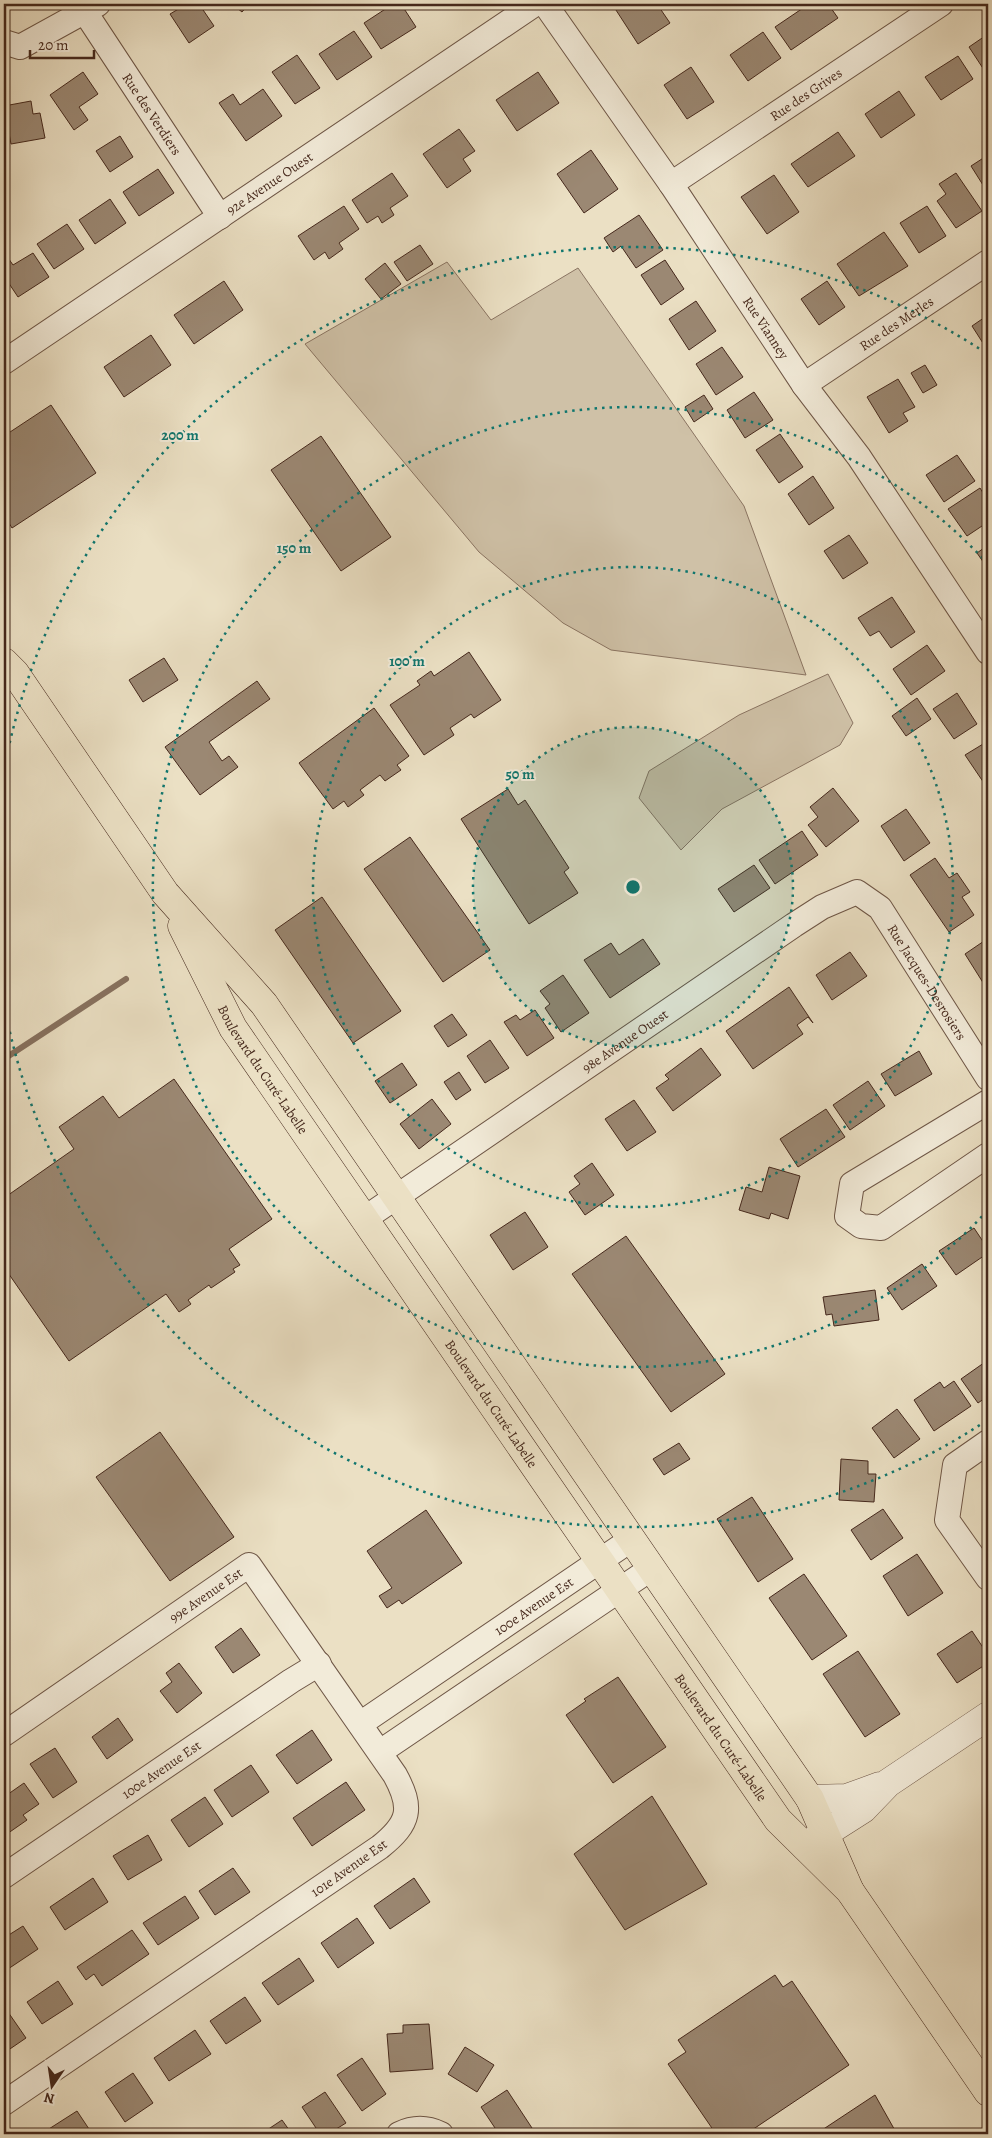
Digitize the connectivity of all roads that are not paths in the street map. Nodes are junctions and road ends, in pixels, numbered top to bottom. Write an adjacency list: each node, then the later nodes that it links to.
1 (535, 4): 7 (street, 92e Avenue Ouest)
2 (545, 4): 6 (street, Rue Vianney)
3 (941, 4): 6 (street, Rue des Grives)
4 (92, 8): 5 (street, Rue des Verdiers); 7 (street, Rue des Verdiers)
5 (4, 42)
6 (671, 184): 10 (street, Rue Vianney)
7 (220, 217): 9 (street, 92e Avenue Ouest)
8 (988, 262): 10 (street, Rue des Merles)
9 (4, 362)
10 (804, 385): 12 (street, Rue Vianney)
11 (4, 648): 13 (main road, Boulevard du Curé-Labelle)
12 (988, 652)
13 (9, 667): 15 (main road, Boulevard du Curé-Labelle)
14 (858, 892): 16 (street, Rue Jacques-Desrosiers); 19 (street, 98e Avenue Ouest)
15 (166, 893): 19 (main road, Boulevard du Curé-Labelle); 20 (main road, Boulevard du Curé-Labelle)
16 (988, 1078)
17 (988, 1102): 18 (street)
18 (988, 1155)
19 (397, 1196): 20 (street); 22 (main road, Boulevard du Curé-Labelle)
20 (364, 1219): 23 (main road, Boulevard du Curé-Labelle)
21 (988, 1442): 25 (street)
22 (632, 1539): 23 (street, 100e Avenue Est); 24 (main road, Boulevard du Curé-Labelle)
23 (601, 1561): 26 (main road, Boulevard du Curé-Labelle); 29 (street, 100e Avenue Est)
24 (652, 1568): 26 (street); 33 (main road, Boulevard du Curé-Labelle)
25 (988, 1578)
26 (620, 1589): 31 (street); 34 (main road, Boulevard du Curé-Labelle)
27 (319, 1664): 29 (street, 99e Avenue Est); 30 (street, 99e Avenue Est); 35 (street, 100e Avenue Est)
28 (988, 1716): 32 (street)
29 (360, 1724): 31 (street, 101e Avenue Est)
30 (4, 1734)
31 (380, 1752): 37 (street, 101e Avenue Est)
32 (888, 1783): 33 (street); 34 (street)
33 (810, 1799): 34 (main road, Boulevard du Curé-Labelle)
34 (815, 1840): 36 (main road, Boulevard du Curé-Labelle)
35 (4, 1876)
36 (988, 2092)
37 (4, 2103)
38 (399, 2134): 39 (street)
39 (441, 2134)

